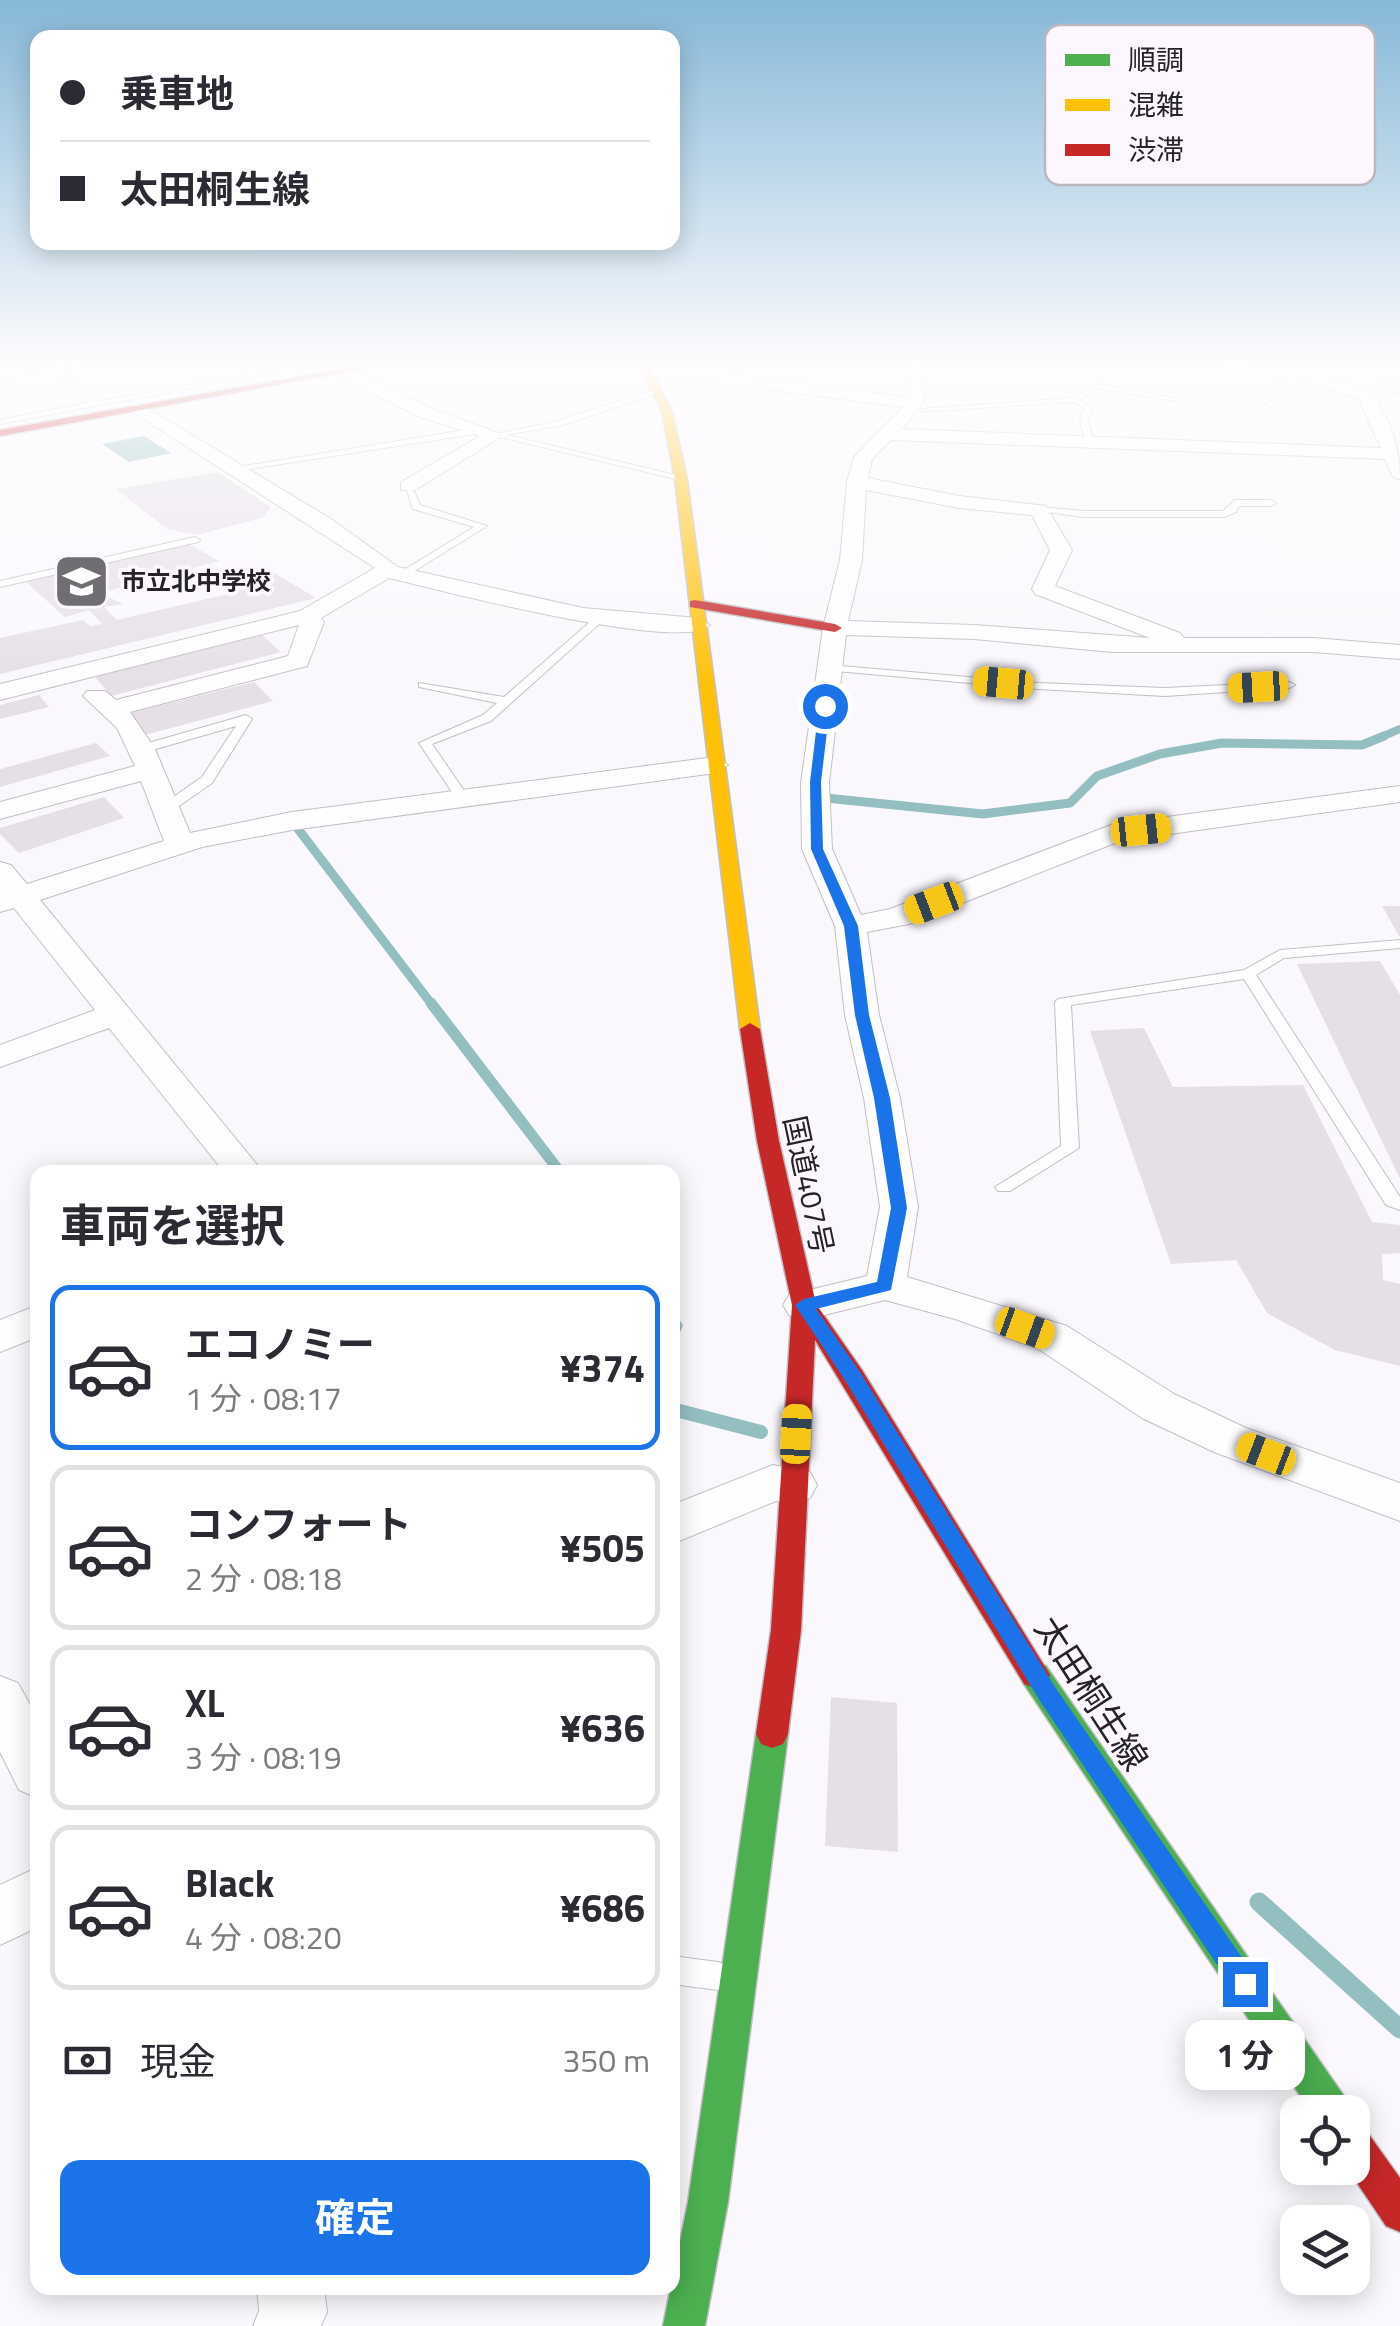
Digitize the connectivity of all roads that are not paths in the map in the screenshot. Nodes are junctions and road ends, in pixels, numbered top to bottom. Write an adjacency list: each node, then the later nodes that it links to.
1 (239, 470): 12 (street)
2 (432, 470): 8 (street)
3 (641, 470): 6 (lane)
4 (679, 470): 6 (main road, 国道407号)
5 (860, 470): 7 (street)
6 (681, 479): 14 (main road, 国道407号)
7 (857, 482): 10 (street); 17 (street)
8 (408, 486): 12 (lane)
9 (1271, 503): 10 (lane)
10 (1039, 510): 18 (street)
11 (194, 540): 13 (lane)
12 (395, 573): 15 (street); 16 (street)
13 (0, 584)
14 (696, 615): 16 (street); 17 (main road); 28 (main road, 国道407号)
15 (308, 616): 21 (street); 26 (street)
16 (602, 616): 25 (lane)
17 (835, 628): 18 (street); 20 (street)
18 (1185, 646): 19 (street)
19 (1400, 652)
20 (830, 668): 23 (lane); 35 (street)
21 (72, 674): 24 (street); 26 (street)
22 (423, 684): 25 (lane)
23 (1289, 685)
24 (0, 692)
25 (507, 701): 30 (lane)
26 (111, 709): 27 (street)
27 (144, 760): 31 (street); 31 (lane); 32 (street)
28 (716, 765): 30 (street); 44 (main road, 国道407号)
29 (1400, 794): 35 (street)
30 (463, 798): 33 (street)
31 (164, 810): 33 (street)
32 (0, 811)
33 (180, 845): 34 (street)
34 (6, 890): 38 (street)
35 (851, 926): 43 (street)
36 (1400, 944): 37 (lane)
37 (1248, 974): 41 (lane); 42 (lane)
38 (115, 1014): 39 (street); 40 (street)
39 (0, 1057)
40 (238, 1165)
41 (1004, 1187)
42 (1400, 1204)
43 (885, 1286): 44 (street); 48 (street)
44 (804, 1305): 47 (main road, 国道407号); 56 (main road, 太田桐生線)
45 (30, 1324): 46 (street)
46 (0, 1337)
47 (794, 1486): 49 (street); 55 (main road, 国道407号)
48 (1400, 1502)
49 (680, 1523)
50 (0, 1700): 51 (street)
51 (30, 1758)
52 (30, 1899): 53 (street)
53 (0, 1917)
54 (680, 1971): 55 (lane)
55 (738, 1978): 61 (main road, 国道407号)
56 (1320, 2095)
57 (1370, 2168): 58 (main road)
58 (1400, 2212)
59 (292, 2295): 60 (street)
60 (287, 2326)
61 (684, 2326)

